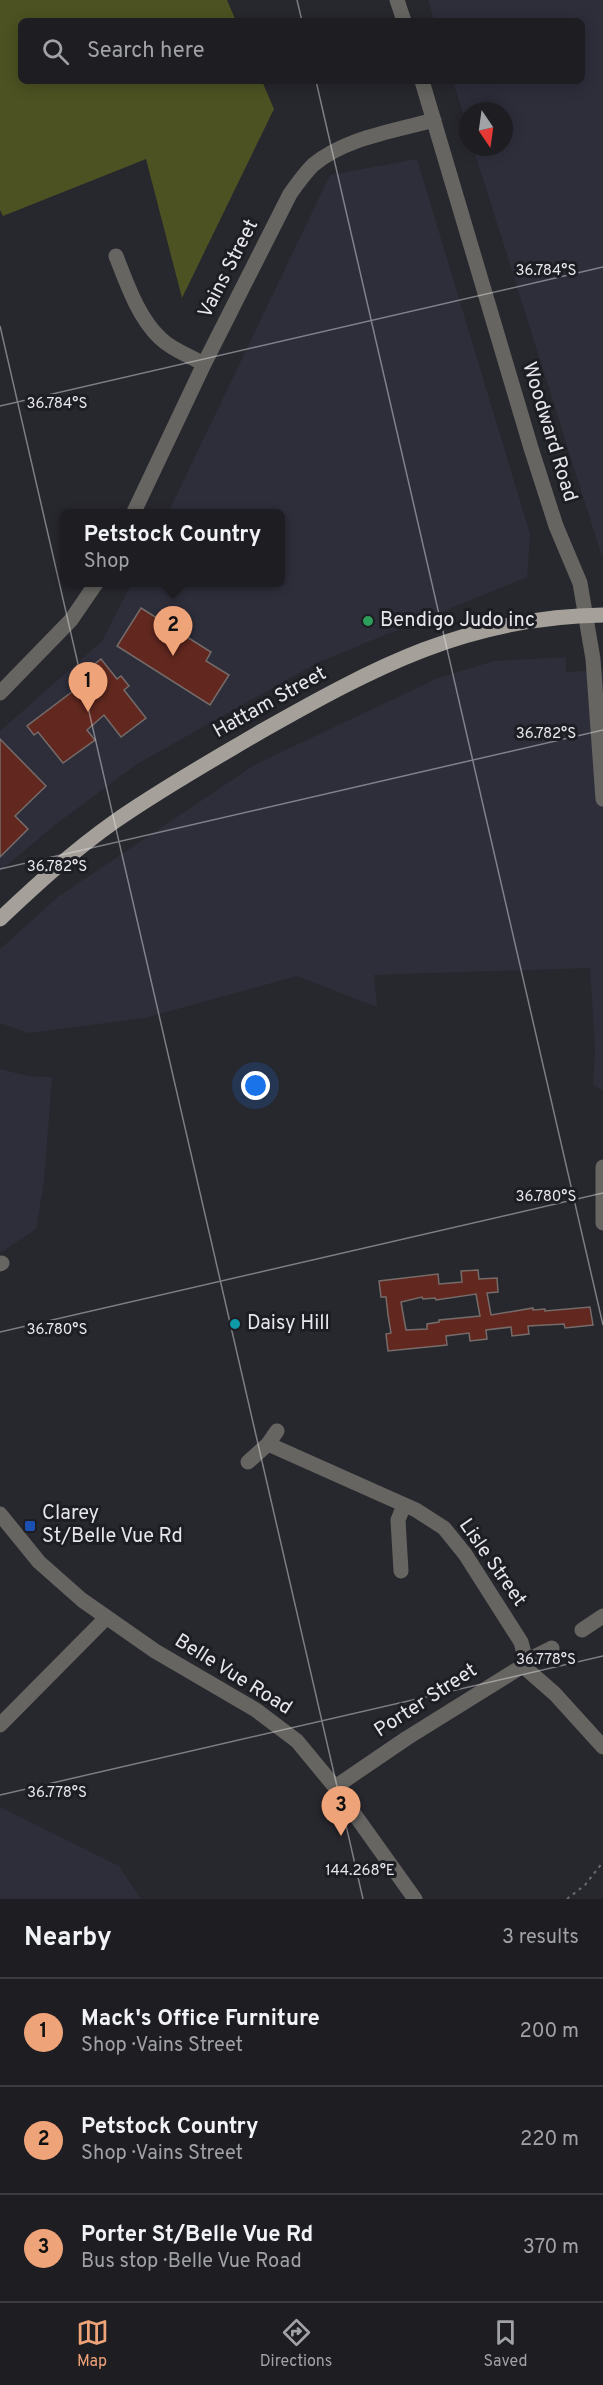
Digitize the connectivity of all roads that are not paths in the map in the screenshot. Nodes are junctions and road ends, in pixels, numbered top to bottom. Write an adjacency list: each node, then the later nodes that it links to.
1 (397, 0): 2 (street)
2 (403, 18)
3 (423, 84): 4 (street, Woodward Road)
4 (434, 120): 6 (street, Vains Street); 9 (street, Woodward Road)
5 (116, 256): 6 (street)
6 (204, 364): 7 (street, Vains Street)
7 (135, 509)
8 (94, 587): 11 (street)
9 (586, 615): 10 (main road, Hattam Street); 12 (street, Woodward Road); 13 (main road, Hattam Street)
10 (603, 615)
11 (0, 693)
12 (603, 800)
13 (0, 919)
14 (603, 1167): 15 (street)
15 (603, 1223)
16 (277, 1431): 17 (street)
17 (268, 1444): 18 (street); 19 (street, Lisle Street)
18 (248, 1461)
19 (404, 1505): 21 (street); 26 (street, Lisle Street)
20 (0, 1514): 23 (street, Belle Vue Road)
21 (402, 1573)
22 (603, 1616): 24 (street)
23 (106, 1618): 27 (street); 29 (street, Belle Vue Road)
24 (582, 1630)
25 (552, 1648): 26 (street, Porter Street)
26 (524, 1664): 28 (street, Lisle Street); 29 (street, Porter Street)
27 (0, 1725)
28 (603, 1747)
29 (335, 1787): 30 (street, Belle Vue Road)
30 (415, 1899)

